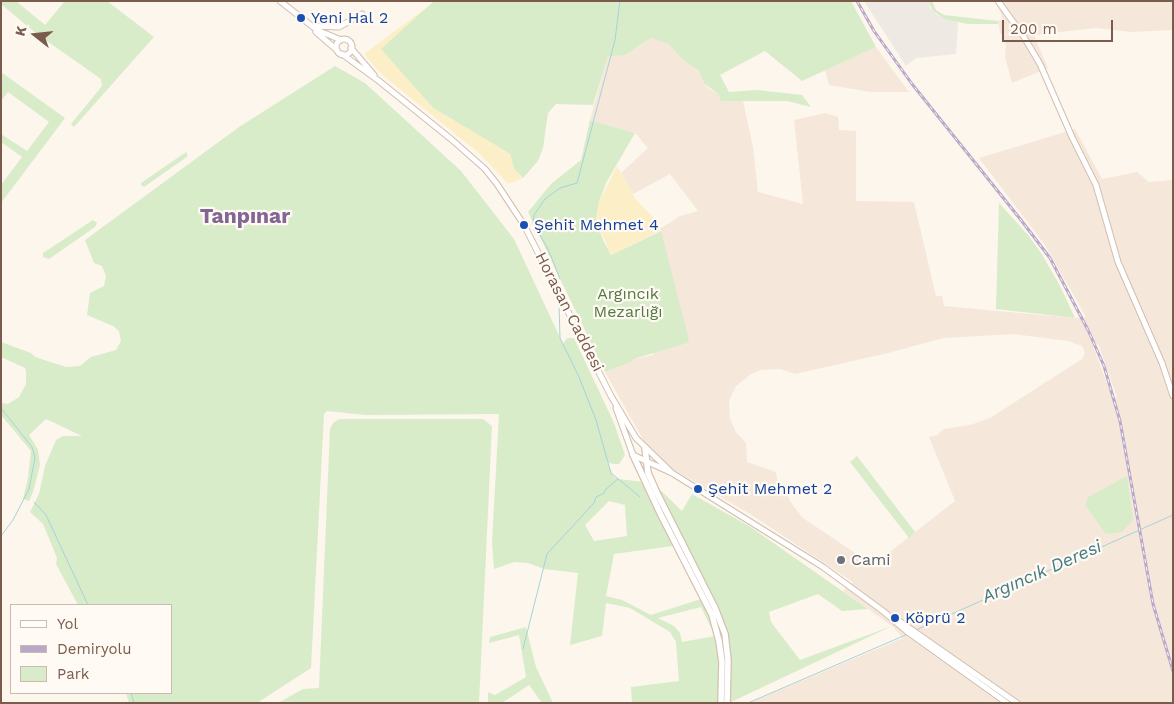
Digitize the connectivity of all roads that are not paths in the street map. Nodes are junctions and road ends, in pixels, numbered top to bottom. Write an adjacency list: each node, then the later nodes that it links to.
1 (280, 1): 4 (street)
2 (998, 1): 11 (street)
3 (362, 14): 4 (street)
4 (309, 24): 5 (street); 7 (street)
5 (342, 40): 6 (street); 7 (street)
6 (352, 48): 8 (street); 9 (street, Horasan Caddesi)
7 (337, 50): 8 (street)
8 (342, 54): 9 (street, Horasan Caddesi)
9 (380, 81): 10 (street, Horasan Caddesi)
10 (611, 396): 12 (street, Horasan Caddesi); 13 (street, Horasan Caddesi)
11 (1173, 396)
12 (640, 443): 13 (street); 14 (street, Horasan Caddesi)
13 (629, 444): 15 (street, Horasan Caddesi)
14 (645, 448): 16 (main road); 17 (street, Horasan Caddesi)
15 (633, 455): 16 (street, Horasan Caddesi); 19 (main road)
16 (646, 462): 17 (street, Horasan Caddesi); 20 (main road)
17 (672, 473): 18 (street, Horasan Caddesi)
18 (883, 611): 21 (street, Horasan Caddesi); 22 (street, Horasan Caddesi)
19 (721, 703)
20 (727, 703)
21 (1007, 703)
22 (1017, 703)

